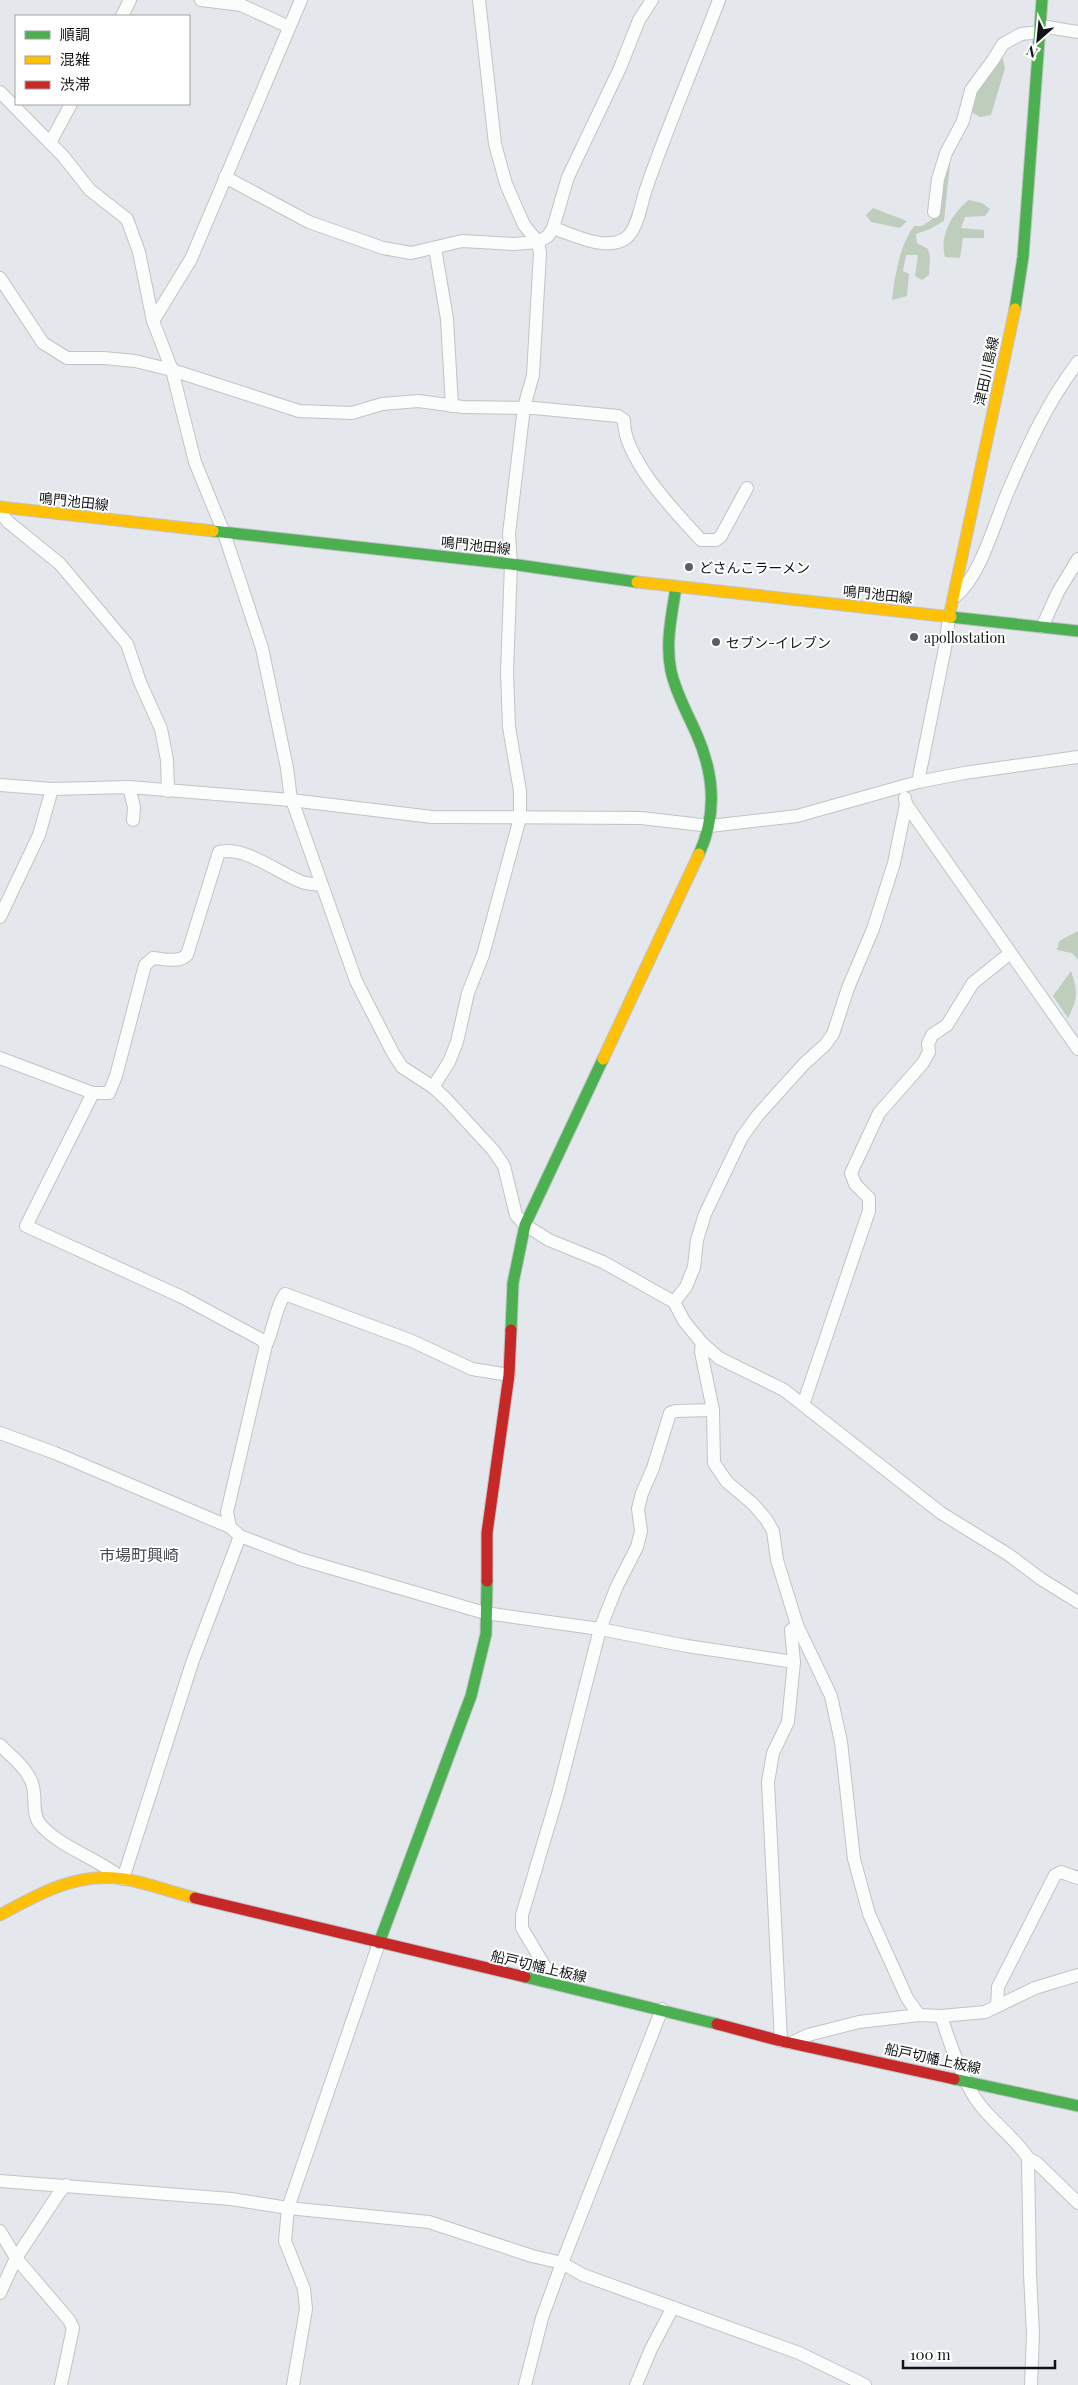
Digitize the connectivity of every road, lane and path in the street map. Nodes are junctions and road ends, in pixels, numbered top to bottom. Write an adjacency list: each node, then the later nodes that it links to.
1 (130, 0): 8 (street)
2 (202, 0): 9 (street)
3 (301, 0): 9 (street)
4 (479, 0): 18 (street)
5 (652, 0): 17 (street)
6 (719, 0): 17 (street)
7 (1042, 0): 10 (main road, 津田川島線)
8 (122, 15)
9 (289, 27): 15 (street)
10 (1041, 29): 11 (street); 16 (street); 32 (main road, 津田川島線)
11 (1078, 32)
12 (0, 92): 14 (street)
13 (70, 105): 14 (street)
14 (50, 143): 21 (street)
15 (226, 177): 19 (street); 21 (street)
16 (934, 212)
17 (553, 228): 18 (street)
18 (538, 242): 19 (street); 25 (street)
19 (435, 248): 24 (street)
20 (0, 278): 23 (street)
21 (154, 321): 23 (street)
22 (1078, 362): 32 (street)
23 (172, 370): 24 (street); 28 (street)
24 (452, 406): 25 (street)
25 (524, 407): 26 (street); 30 (street)
26 (747, 488)
27 (0, 509): 28 (main road, 鳴門池田線); 42 (street)
28 (224, 533): 30 (main road, 鳴門池田線); 43 (street)
29 (1078, 559): 34 (street)
30 (511, 564): 31 (main road, 鳴門池田線); 45 (street)
31 (676, 587): 33 (main road, 鳴門池田線); 47 (main road)
32 (952, 599): 33 (main road, 津田川島線)
33 (949, 616): 34 (main road); 37 (street)
34 (1042, 627): 35 (main road)
35 (1078, 632)
36 (1078, 758): 37 (street)
37 (918, 782): 40 (street)
38 (0, 785): 41 (street)
39 (129, 787): 41 (street); 42 (street); 46 (street)
40 (902, 787): 44 (street); 47 (street)
41 (52, 788): 49 (street)
42 (168, 791): 43 (street)
43 (291, 800): 45 (street); 48 (street)
44 (906, 804): 50 (street); 56 (street)
45 (520, 818): 47 (street); 53 (street)
46 (133, 820)
47 (710, 826): 55 (main road)
48 (321, 885): 53 (street); 54 (street)
49 (0, 917)
50 (1010, 954): 51 (street); 60 (street)
51 (1078, 1049)
52 (0, 1058): 54 (street)
53 (433, 1087): 55 (street)
54 (92, 1093): 58 (street)
55 (525, 1226): 56 (street); 59 (main road)
56 (674, 1302): 57 (street)
57 (702, 1343): 60 (street); 61 (street)
58 (266, 1345): 59 (street); 63 (street)
59 (509, 1376): 66 (main road)
60 (803, 1405): 65 (street)
61 (713, 1410): 67 (street); 68 (street)
62 (0, 1433): 63 (street)
63 (230, 1527): 64 (street)
64 (240, 1536): 66 (street); 72 (street)
65 (1078, 1602)
66 (486, 1613): 68 (street); 74 (main road)
67 (797, 1625): 69 (street); 79 (street)
68 (600, 1629): 69 (street); 76 (street)
69 (794, 1662): 81 (street)
70 (0, 1745): 72 (street)
71 (1078, 1878): 77 (street)
72 (123, 1879): 73 (main road, 船戸切幡上板線); 74 (main road, 船戸切幡上板線)
73 (0, 1915)
74 (379, 1943): 76 (main road, 船戸切幡上板線); 88 (street)
75 (1078, 1975): 77 (street)
76 (553, 1984): 78 (main road, 船戸切幡上板線)
77 (997, 2006): 80 (street)
78 (662, 2009): 81 (main road, 船戸切幡上板線); 91 (street)
79 (919, 2015): 80 (street); 81 (street)
80 (940, 2016): 82 (street)
81 (786, 2042): 82 (main road, 船戸切幡上板線)
82 (967, 2081): 83 (main road, 船戸切幡上板線); 84 (street)
83 (1078, 2106)
84 (1028, 2158): 87 (street); 99 (street)
85 (0, 2181): 86 (street)
86 (66, 2186): 88 (street); 90 (street)
87 (1078, 2203)
88 (288, 2208): 91 (street); 95 (street)
89 (0, 2231): 90 (street)
90 (16, 2258): 92 (street); 94 (street)
91 (562, 2263): 93 (street); 96 (street)
92 (0, 2293)
93 (673, 2307): 97 (street); 98 (street)
94 (61, 2385)
95 (293, 2385)
96 (525, 2385)
97 (636, 2385)
98 (865, 2385)
99 (1031, 2385)

